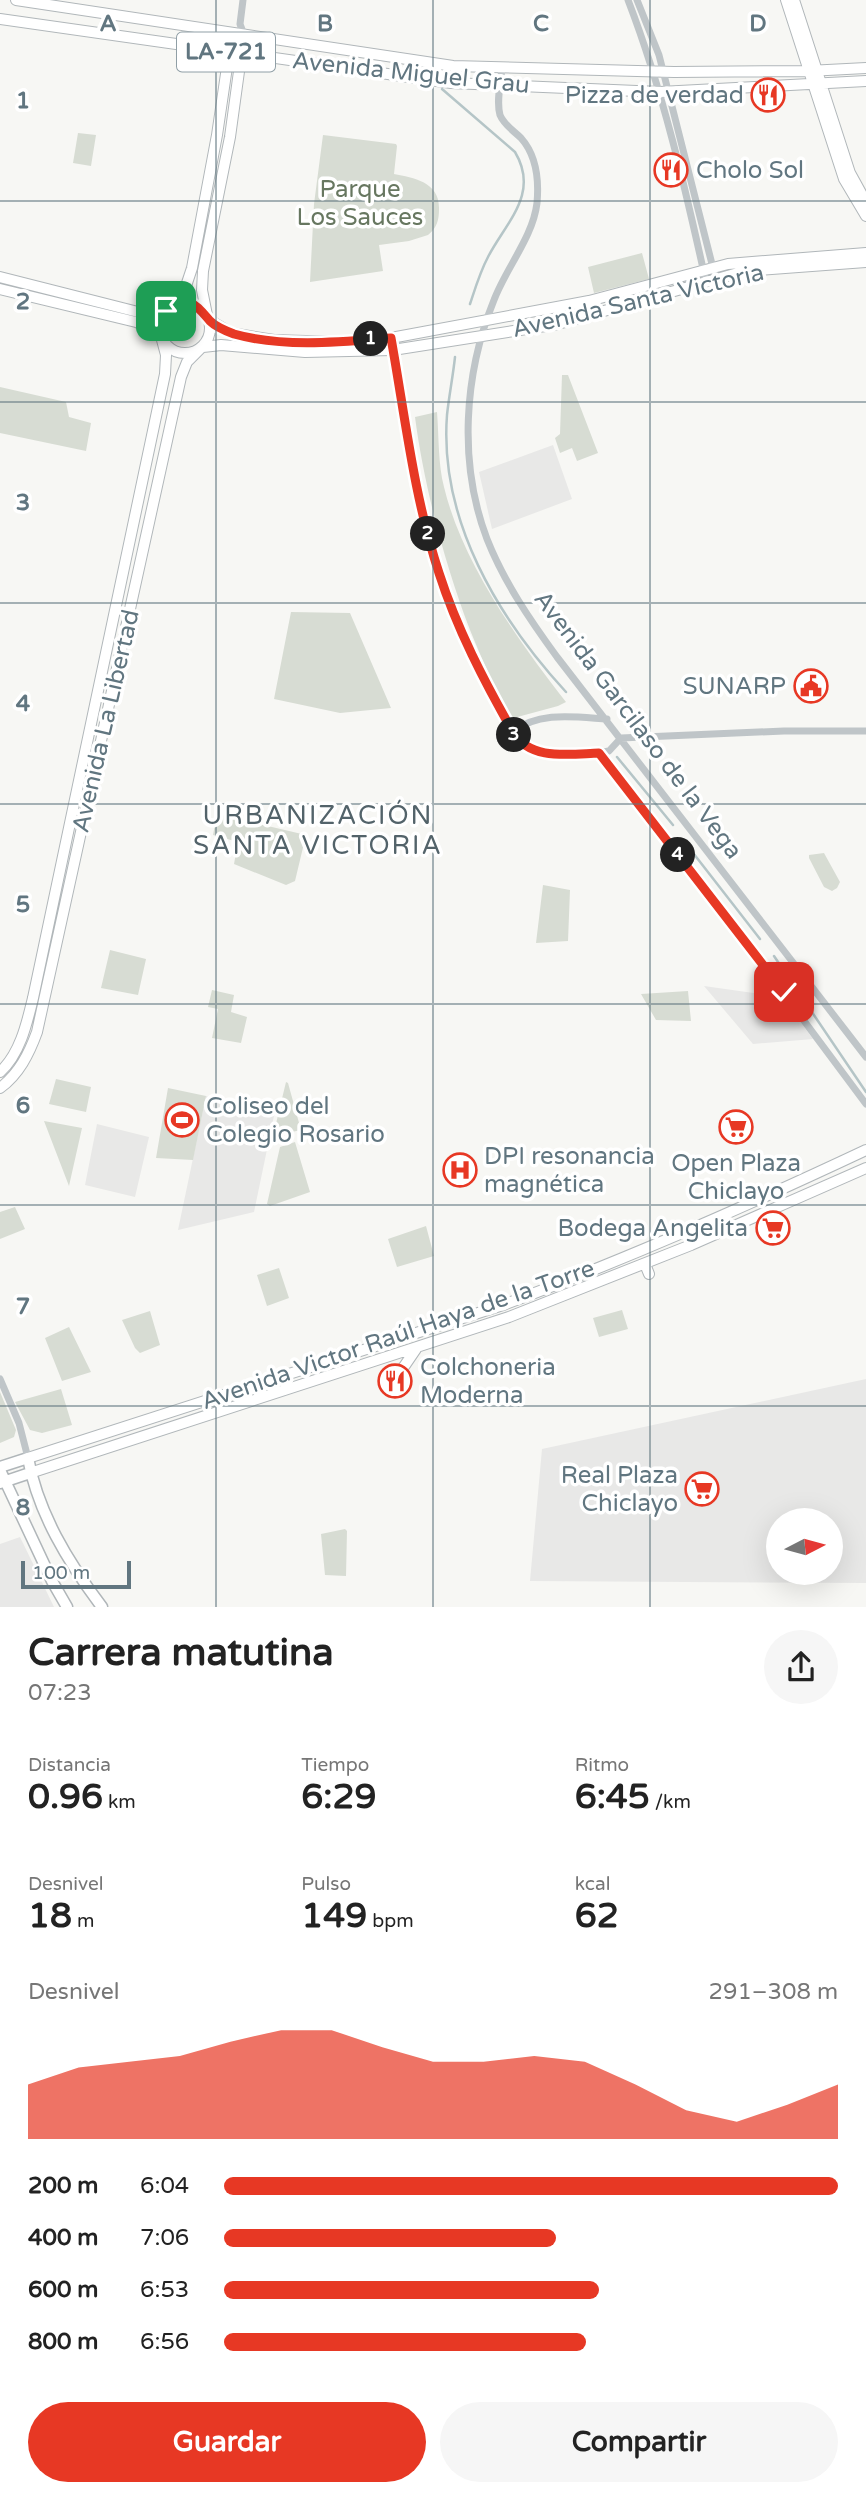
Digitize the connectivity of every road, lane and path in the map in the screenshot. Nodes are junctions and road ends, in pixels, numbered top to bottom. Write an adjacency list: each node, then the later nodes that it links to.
1 (16, 0): 9 (main road, Avenida Miguel Grau / LA-721)
2 (243, 0): 8 (street)
3 (628, 0): 15 (street)
4 (637, 0): 15 (street)
5 (786, 0): 16 (main road)
6 (794, 0): 16 (main road)
7 (0, 19): 11 (main road, Avenida Miguel Grau / LA-721)
8 (240, 24): 9 (street); 10 (street)
9 (232, 33): 10 (main road, Avenida Miguel Grau / LA-721); 11 (main road)
10 (244, 35): 12 (main road); 13 (main road, Avenida Miguel Grau / LA-721)
11 (229, 53): 12 (main road, Avenida Miguel Grau / LA-721); 29 (main road)
12 (241, 55): 18 (main road, Avenida Miguel Grau / LA-721); 30 (main road)
13 (502, 67): 15 (main road, Avenida Miguel Grau / LA-721); 18 (street, Avenida Garcilaso de la Vega)
14 (866, 68): 16 (main road, Avenida Miguel Grau)
15 (659, 71): 16 (main road, Avenida Miguel Grau / LA-721); 20 (street)
16 (813, 71): 19 (main road)
17 (866, 81): 19 (main road, Avenida Miguel Grau)
18 (500, 85): 20 (main road, Avenida Miguel Grau / LA-721); 31 (street, Avenida Garcilaso de la Vega)
19 (817, 85): 20 (main road, Avenida Miguel Grau / LA-721); 21 (main road); 22 (main road)
20 (664, 91): 25 (street)
21 (866, 202)
22 (866, 216)
23 (866, 253): 25 (main road, Avenida Santa Victoria)
24 (866, 262): 27 (main road, Avenida Santa Victoria)
25 (708, 269): 27 (street); 31 (main road, Avenida Santa Victoria)
26 (0, 277): 29 (main road)
27 (711, 280): 32 (main road, Avenida Santa Victoria)
28 (0, 289): 33 (main road)
29 (168, 309): 30 (main road); 33 (main road)
30 (208, 317): 34 (main road, Avenida Santa Victoria); 35 (main road)
31 (486, 322): 32 (street, Avenida Garcilaso de la Vega); 34 (main road, Avenida Santa Victoria)
32 (482, 336): 36 (main road, Avenida Santa Victoria); 37 (street, Avenida Garcilaso de la Vega)
33 (161, 338): 35 (main road); 42 (main road, Avenida La Libertad)
34 (391, 338): 36 (street)
35 (201, 348): 36 (main road, Avenida Santa Victoria); 43 (main road, Avenida La Libertad)
36 (394, 350): 39 (street)
37 (607, 719): 39 (street); 40 (street, Avenida Garcilaso de la Vega)
38 (866, 731): 40 (street)
39 (513, 732): 41 (street)
40 (621, 738): 41 (street); 44 (street, Avenida Garcilaso de la Vega)
41 (599, 753): 47 (street, Avenida Garcilaso de la Vega)
42 (33, 998): 43 (main road); 45 (main road, Avenida La Libertad)
43 (44, 1001): 46 (main road, Avenida La Libertad)
44 (866, 1057)
45 (0, 1072)
46 (0, 1088)
47 (866, 1104)
48 (866, 1150): 55 (main road, Avenida Victor Raúl Haya de la Torre)
49 (866, 1168): 50 (main road, Avenida Victor Raúl Haya de la Torre)
50 (645, 1264): 51 (main road); 52 (main road, Avenida Victor Raúl Haya de la Torre)
51 (649, 1274)
52 (415, 1349): 53 (main road); 57 (main road, Avenida Victor Raúl Haya de la Torre)
53 (403, 1367)
54 (0, 1379): 55 (street)
55 (28, 1458): 56 (highway, Avenida Victor Raúl Haya de la Torre); 57 (highway)
56 (0, 1468): 58 (highway)
57 (30, 1473): 58 (highway, Avenida Victor Raúl Haya de la Torre); 60 (highway)
58 (3, 1482): 59 (highway)
59 (67, 1607)
60 (102, 1607)

